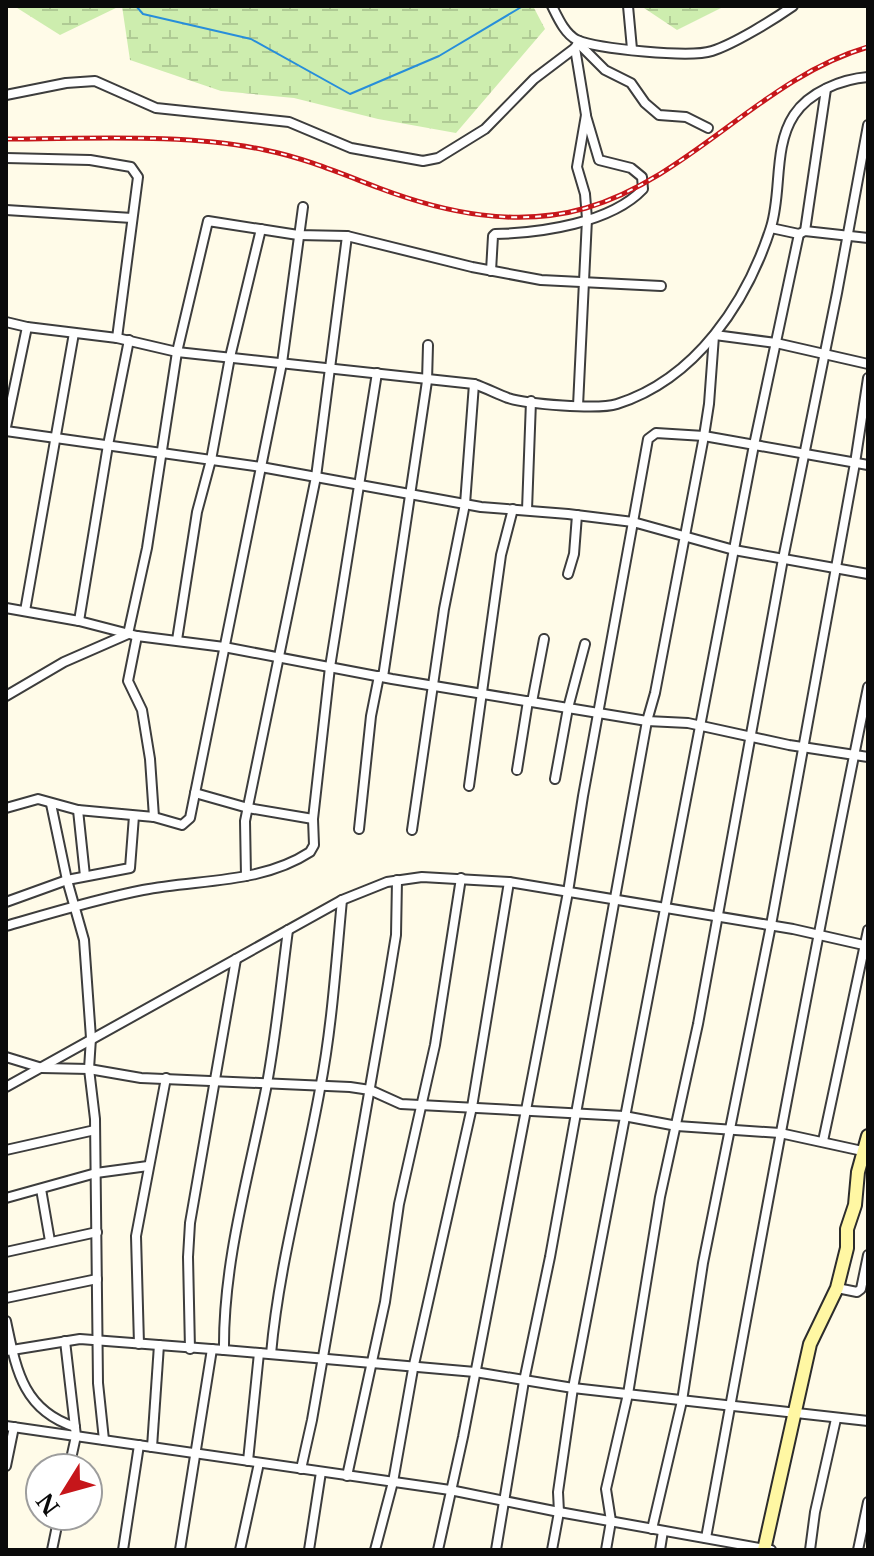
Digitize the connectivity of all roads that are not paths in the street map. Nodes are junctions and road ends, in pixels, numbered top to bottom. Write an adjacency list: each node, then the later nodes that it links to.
1 (552, 6): 4 (street)
2 (628, 6): 5 (street)
3 (793, 6): 5 (street)
4 (577, 44): 5 (street); 8 (street); 9 (street); 11 (street)
5 (632, 49)
6 (868, 77): 7 (street)
7 (826, 89): 17 (street); 19 (street)
8 (6, 95)
9 (586, 115): 16 (street); 16 (street)
10 (868, 125): 21 (street)
11 (708, 128)
12 (6, 158): 15 (street)
13 (303, 207): 20 (street)
14 (6, 210): 15 (street)
15 (132, 218): 31 (street)
16 (587, 219): 24 (street); 25 (street)
17 (771, 228): 19 (street); 30 (street)
18 (261, 229): 20 (street); 35 (street); 37 (street)
19 (802, 232): 21 (street); 33 (street)
20 (298, 235): 22 (street); 38 (street)
21 (848, 235): 23 (street); 36 (street)
22 (347, 236): 24 (street); 40 (street)
23 (868, 238)
24 (491, 271): 25 (street)
25 (586, 283): 26 (street); 46 (street)
26 (661, 286)
27 (6, 322): 28 (street)
28 (27, 327): 29 (street); 47 (street)
29 (74, 333): 31 (street); 49 (street)
30 (715, 336): 33 (street); 46 (street); 48 (street)
31 (117, 338): 32 (street)
32 (129, 340): 35 (street); 50 (street)
33 (776, 343): 36 (street); 51 (street)
34 (428, 345): 43 (street)
35 (177, 352): 37 (street); 52 (street)
36 (824, 353): 39 (street); 53 (street)
37 (230, 357): 38 (street); 54 (street)
38 (282, 363): 40 (street); 57 (street)
39 (868, 364)
40 (331, 368): 41 (street); 58 (street)
41 (377, 373): 43 (street); 59 (street)
42 (868, 378): 55 (street)
43 (427, 381): 44 (street); 60 (street)
44 (474, 384): 45 (street); 61 (street)
45 (531, 401): 46 (street); 63 (street)
46 (578, 406)
47 (6, 429): 49 (street)
48 (704, 436): 51 (street); 65 (street); 66 (street)
49 (55, 437): 50 (street); 73 (street)
50 (108, 445): 52 (street); 74 (street)
51 (754, 445): 53 (street); 67 (street)
52 (161, 452): 54 (street); 75 (street)
53 (805, 454): 55 (street); 68 (street)
54 (211, 460): 57 (street); 77 (street)
55 (855, 463): 56 (street); 69 (street)
56 (868, 465)
57 (261, 467): 58 (street); 79 (street)
58 (316, 477): 59 (street); 80 (street)
59 (361, 485): 60 (street); 81 (street)
60 (410, 494): 61 (street); 82 (street)
61 (465, 504): 62 (street); 83 (street)
62 (513, 509): 63 (street); 85 (street)
63 (527, 510): 64 (street)
64 (577, 515): 65 (street); 70 (street)
65 (633, 522): 66 (street); 89 (street)
66 (683, 535): 67 (street); 90 (street)
67 (734, 550): 68 (street); 91 (street)
68 (783, 559): 69 (street); 92 (street)
69 (834, 568): 71 (street); 93 (street)
70 (568, 574)
71 (868, 574)
72 (6, 608): 73 (street)
73 (25, 611): 74 (street)
74 (79, 621): 75 (street)
75 (133, 635): 77 (street); 86 (street); 105 (street)
76 (544, 639): 87 (street)
77 (177, 640): 79 (street)
78 (585, 644): 88 (street)
79 (224, 647): 80 (street); 99 (street)
80 (278, 657): 81 (street); 102 (street)
81 (330, 667): 82 (street); 106 (street)
82 (381, 677): 83 (street); 107 (street)
83 (433, 686): 85 (street); 108 (street)
84 (868, 687): 94 (street)
85 (481, 694): 87 (street); 98 (street)
86 (6, 696)
87 (530, 702): 88 (street); 96 (street)
88 (568, 708): 89 (street); 97 (street)
89 (600, 713): 90 (street); 115 (street)
90 (647, 721): 91 (street); 117 (street)
91 (699, 725): 92 (street); 120 (street)
92 (750, 737): 93 (street); 121 (street)
93 (802, 747): 94 (street); 122 (street)
94 (854, 754): 95 (street); 126 (street)
95 (868, 757)
96 (517, 770)
97 (555, 779)
98 (469, 786)
99 (195, 793): 102 (street); 105 (street)
100 (51, 804): 101 (street); 103 (street); 112 (street)
101 (6, 808)
102 (248, 808): 106 (street); 110 (street)
103 (78, 810): 104 (street); 109 (street)
104 (134, 816): 105 (street); 109 (street)
105 (154, 817)
106 (313, 819): 110 (street)
107 (359, 829)
108 (412, 830)
109 (85, 876): 112 (street)
110 (246, 876): 119 (street)
111 (461, 878): 113 (street); 114 (street); 139 (street)
112 (67, 880): 118 (street); 119 (street)
113 (392, 881): 116 (street); 138 (street)
114 (509, 882): 115 (street); 140 (street)
115 (568, 892): 117 (street); 141 (street)
116 (342, 900): 124 (street); 137 (street)
117 (615, 901): 120 (street); 142 (street)
118 (6, 902)
119 (74, 906): 123 (street); 129 (street)
120 (666, 908): 121 (street); 143 (street)
121 (718, 917): 122 (street); 144 (street)
122 (771, 925): 126 (street); 145 (street)
123 (6, 926)
124 (288, 930): 128 (street); 135 (street)
125 (868, 930): 127 (street)
126 (819, 935): 127 (street); 147 (street)
127 (866, 946): 149 (street)
128 (236, 959): 129 (street); 134 (street)
129 (91, 1038): 131 (street); 132 (street)
130 (6, 1057): 131 (street)
131 (42, 1068): 132 (street); 136 (street)
132 (89, 1069): 133 (street); 146 (street)
133 (166, 1078): 134 (street); 152 (street)
134 (213, 1079): 135 (street); 168 (street)
135 (267, 1084): 137 (street); 171 (street)
136 (6, 1087)
137 (321, 1087): 138 (street); 173 (street)
138 (370, 1090): 139 (street); 174 (street)
139 (422, 1106): 140 (street); 175 (street)
140 (472, 1107): 141 (street); 176 (street)
141 (526, 1109): 142 (street); 177 (street)
142 (574, 1114): 143 (street); 178 (street)
143 (624, 1116): 144 (street); 179 (street)
144 (677, 1126): 145 (street); 180 (street)
145 (729, 1129): 147 (street); 181 (street)
146 (95, 1130): 150 (street); 153 (street)
147 (780, 1133): 149 (street); 182 (street)
148 (868, 1136): 151 (street)
149 (823, 1141): 151 (street)
150 (6, 1150)
151 (866, 1152): 161 (street)
152 (148, 1166): 153 (street); 166 (street)
153 (96, 1173): 154 (street); 156 (street)
154 (41, 1189): 155 (street); 157 (street)
155 (6, 1198)
156 (97, 1232): 157 (street); 160 (street)
157 (50, 1241): 158 (street)
158 (6, 1252)
159 (868, 1255): 161 (street)
160 (97, 1279): 162 (street); 164 (street)
161 (837, 1288): 183 (street)
162 (6, 1298)
163 (6, 1321): 170 (street)
164 (99, 1340): 165 (street); 166 (street); 188 (street)
165 (65, 1341): 170 (street); 187 (street)
166 (139, 1344): 167 (street)
167 (159, 1345): 168 (street); 190 (street)
168 (190, 1349): 169 (street)
169 (212, 1349): 171 (street); 192 (street)
170 (9, 1350): 187 (street)
171 (224, 1350): 172 (street)
172 (259, 1353): 173 (street); 193 (street)
173 (271, 1354): 174 (street)
174 (323, 1358): 175 (street); 196 (street)
175 (373, 1362): 176 (street); 198 (street)
176 (413, 1369): 177 (street); 199 (street)
177 (475, 1372): 178 (street); 200 (street)
178 (524, 1381): 179 (street); 201 (street)
179 (573, 1388): 180 (street); 203 (street)
180 (628, 1394): 181 (street); 204 (street)
181 (682, 1401): 182 (street); 205 (street)
182 (730, 1406): 183 (street); 207 (street)
183 (793, 1412): 184 (street); 209 (street)
184 (836, 1419): 185 (street); 220 (street)
185 (868, 1421)
186 (10, 1427): 187 (street); 195 (street)
187 (75, 1431): 188 (street); 191 (street)
188 (104, 1440): 189 (street)
189 (139, 1445): 190 (street); 210 (street)
190 (152, 1447): 192 (street)
191 (72, 1452)
192 (195, 1453): 193 (street); 211 (street)
193 (248, 1461): 194 (street)
194 (259, 1463): 196 (street); 212 (street)
195 (6, 1466)
196 (301, 1469): 197 (street)
197 (321, 1472): 198 (street); 213 (street)
198 (347, 1476): 199 (street)
199 (393, 1482): 200 (street); 214 (street)
200 (450, 1490): 201 (street); 215 (street)
201 (505, 1500): 203 (street); 216 (street)
202 (868, 1502): 221 (street)
203 (559, 1512): 204 (street); 217 (street)
204 (611, 1521): 205 (street); 218 (street)
205 (652, 1529): 206 (street)
206 (663, 1531): 207 (street); 219 (street)
207 (706, 1538): 208 (street)
208 (720, 1545): 209 (street)
209 (767, 1549)
210 (123, 1550)
211 (180, 1550)
212 (240, 1550)
213 (309, 1550)
214 (375, 1550)
215 (438, 1550)
216 (496, 1550)
217 (552, 1550)
218 (606, 1550)
219 (660, 1550)
220 (810, 1550)
221 (858, 1550)

